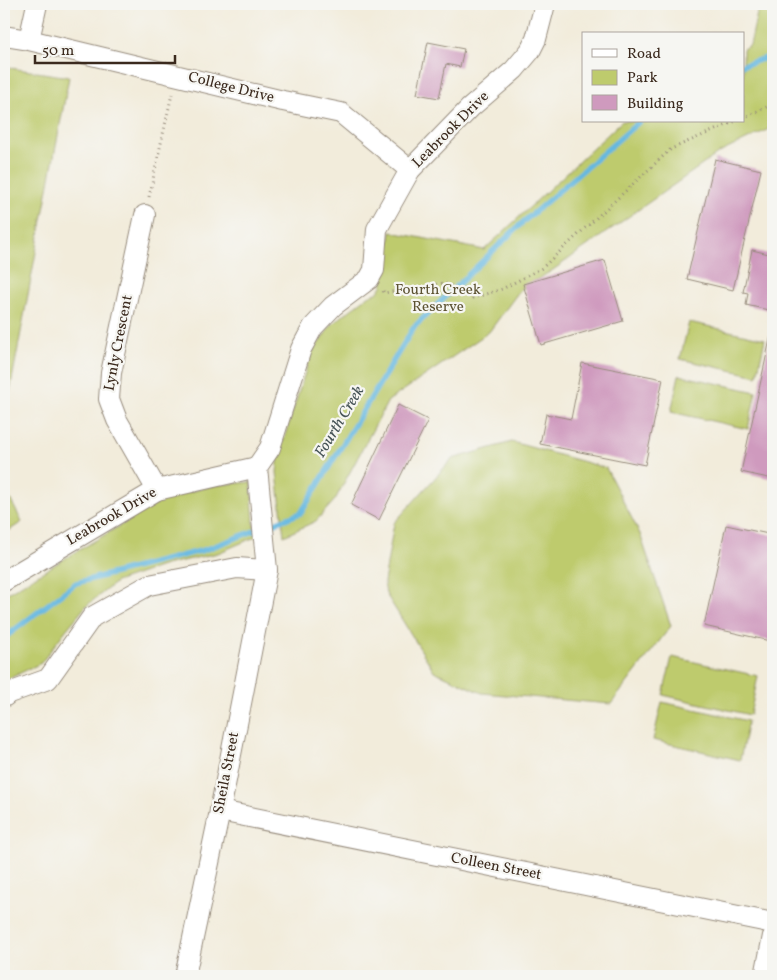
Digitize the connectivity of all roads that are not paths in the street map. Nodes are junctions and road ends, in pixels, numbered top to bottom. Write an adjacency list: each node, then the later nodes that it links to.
1 (37, 4): 4 (street)
2 (545, 4): 5 (street, Leabrook Drive)
3 (4, 36): 4 (street, College Drive)
4 (29, 40): 5 (street, College Drive)
5 (410, 170): 7 (street, Leabrook Drive)
6 (145, 215): 8 (street, Lynly Crescent)
7 (257, 467): 8 (street, Leabrook Drive); 9 (street)
8 (157, 490): 10 (street, Leabrook Drive)
9 (267, 570): 11 (street); 12 (street, Sheila Street)
10 (4, 581)
11 (4, 697)
12 (220, 811): 13 (street, Colleen Street); 15 (street, Sheila Street)
13 (773, 923)
14 (773, 936): 16 (street)
15 (185, 976)
16 (765, 976)

